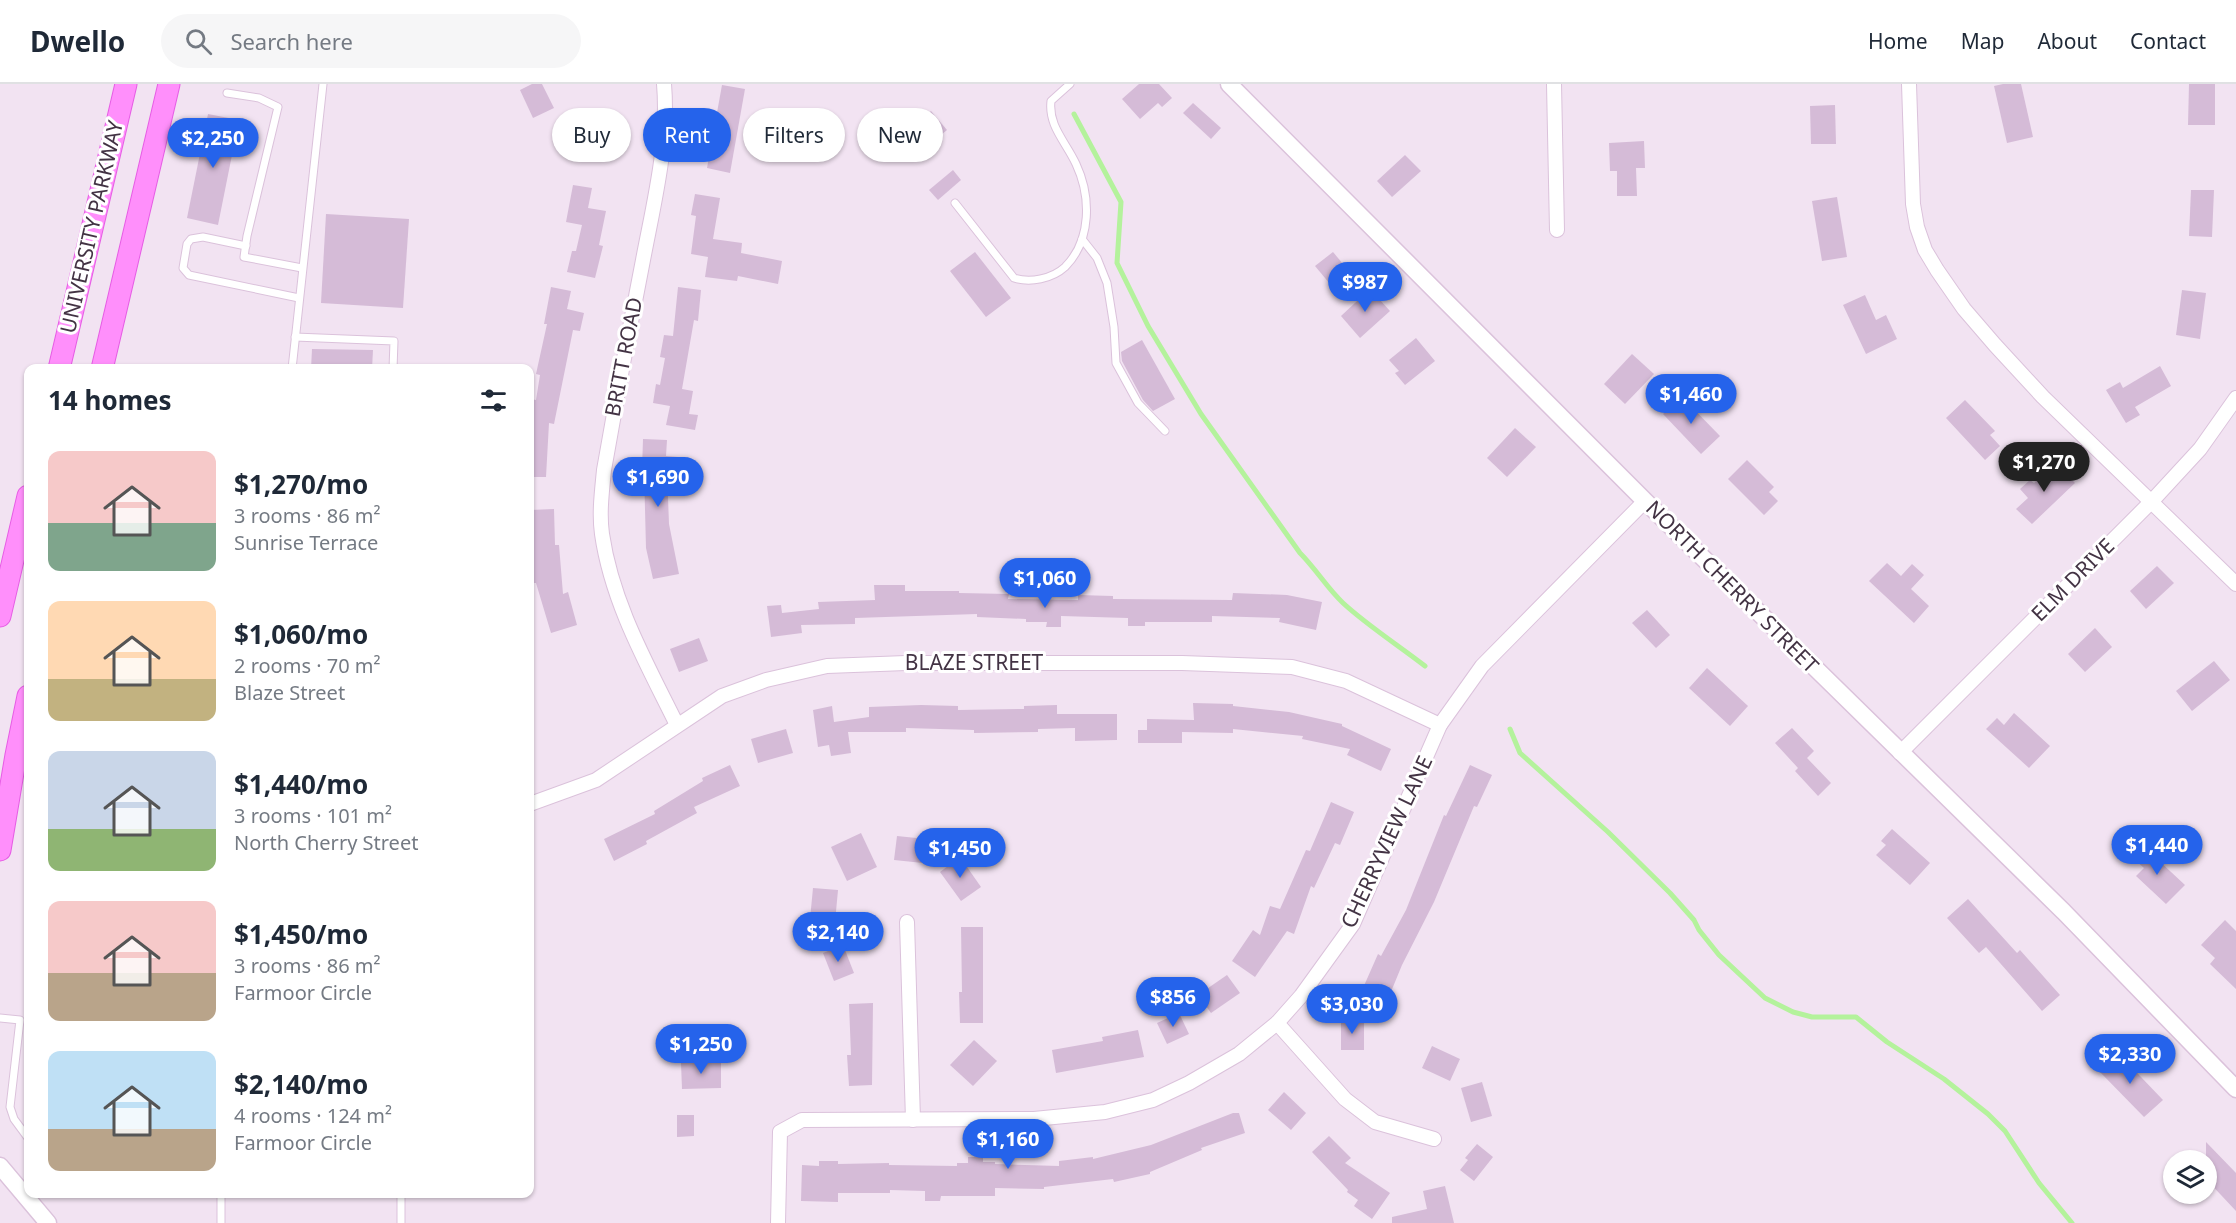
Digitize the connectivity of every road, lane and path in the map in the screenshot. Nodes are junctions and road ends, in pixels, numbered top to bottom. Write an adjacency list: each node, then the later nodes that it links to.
1 (126, 84): 17 (main road, UNIVERSITY PARKWAY)
2 (169, 84): 18 (main road, UNIVERSITY PARKWAY)
3 (323, 84): 14 (lane)
4 (664, 84): 29 (street, BRITT ROAD)
5 (1070, 84): 12 (lane)
6 (1229, 84): 23 (street, NORTH CHERRY STREET)
7 (1554, 84): 11 (street)
8 (1909, 84): 24 (street)
9 (227, 93): 13 (lane)
10 (955, 203): 12 (lane)
11 (1557, 230)
12 (1082, 239): 22 (lane)
13 (246, 246): 14 (lane); 15 (lane)
14 (303, 268): 15 (lane)
15 (299, 298): 16 (lane)
16 (295, 337): 19 (lane); 20 (lane)
17 (59, 364)
18 (103, 364)
19 (292, 364)
20 (393, 364)
21 (2236, 398): 24 (street, ELM DRIVE)
22 (1165, 431)
23 (1645, 501): 30 (street, CHERRYVIEW LANE); 31 (street, NORTH CHERRY STREET)
24 (2152, 501): 26 (street); 31 (street, ELM DRIVE)
25 (24, 513): 27 (main road)
26 (2236, 584)
27 (0, 616)
28 (24, 716): 33 (main road)
29 (677, 725): 30 (street, BLAZE STREET); 34 (street, BLAZE STREET)
30 (1440, 725): 38 (street, CHERRYVIEW LANE)
31 (1900, 753): 39 (street, NORTH CHERRY STREET)
32 (24, 762): 33 (lane)
33 (12, 776): 35 (main road)
34 (534, 803)
35 (0, 850)
36 (907, 922): 40 (street)
37 (0, 1018): 41 (lane)
38 (1277, 1023): 40 (street, CHERRYVIEW LANE); 42 (street)
39 (2236, 1089)
40 (913, 1120): 51 (street, CHERRYVIEW LANE)
41 (24, 1133)
42 (1434, 1139)
43 (0, 1166): 44 (street)
44 (24, 1194)
45 (27, 1198): 48 (street)
46 (220, 1198): 49 (lane)
47 (401, 1198): 50 (lane)
48 (48, 1223)
49 (221, 1223)
50 (401, 1223)
51 (778, 1223)

